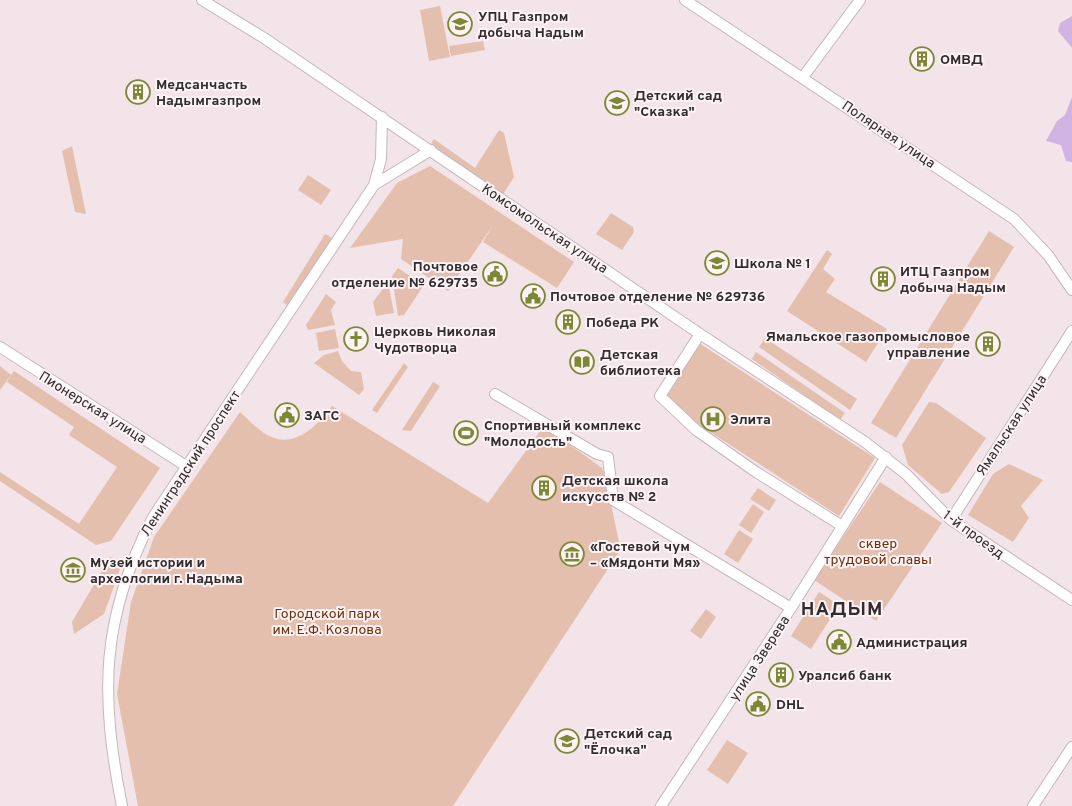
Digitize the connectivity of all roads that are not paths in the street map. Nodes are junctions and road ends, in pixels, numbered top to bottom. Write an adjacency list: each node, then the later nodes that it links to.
1 (202, 0): 5 (street, Комсомольская улица)
2 (685, 0): 4 (street, Полярная улица)
3 (860, 0): 4 (street)
4 (803, 77): 8 (street, Полярная улица)
5 (382, 117): 6 (street, Комсомольская улица); 7 (street)
6 (431, 150): 7 (street); 10 (street, Комсомольская улица)
7 (374, 185): 14 (street, Ленинградский проспект)
8 (1072, 290)
9 (1072, 331): 15 (street, Ямальская улица)
10 (700, 334): 13 (street, Комсомольская улица); 16 (street)
11 (0, 347): 14 (street, Пионерская улица)
12 (495, 394): 18 (street)
13 (886, 457): 15 (street, 1-й проезд); 16 (street, улица Зверева)
14 (186, 466): 20 (street, Ленинградский проспект)
15 (951, 520): 17 (street, 1-й проезд)
16 (842, 526): 18 (street, улица Зверева)
17 (1072, 600)
18 (791, 608): 21 (street, улица Зверева)
19 (1072, 746): 22 (street)
20 (122, 806)
21 (661, 806)
22 (1032, 806)

